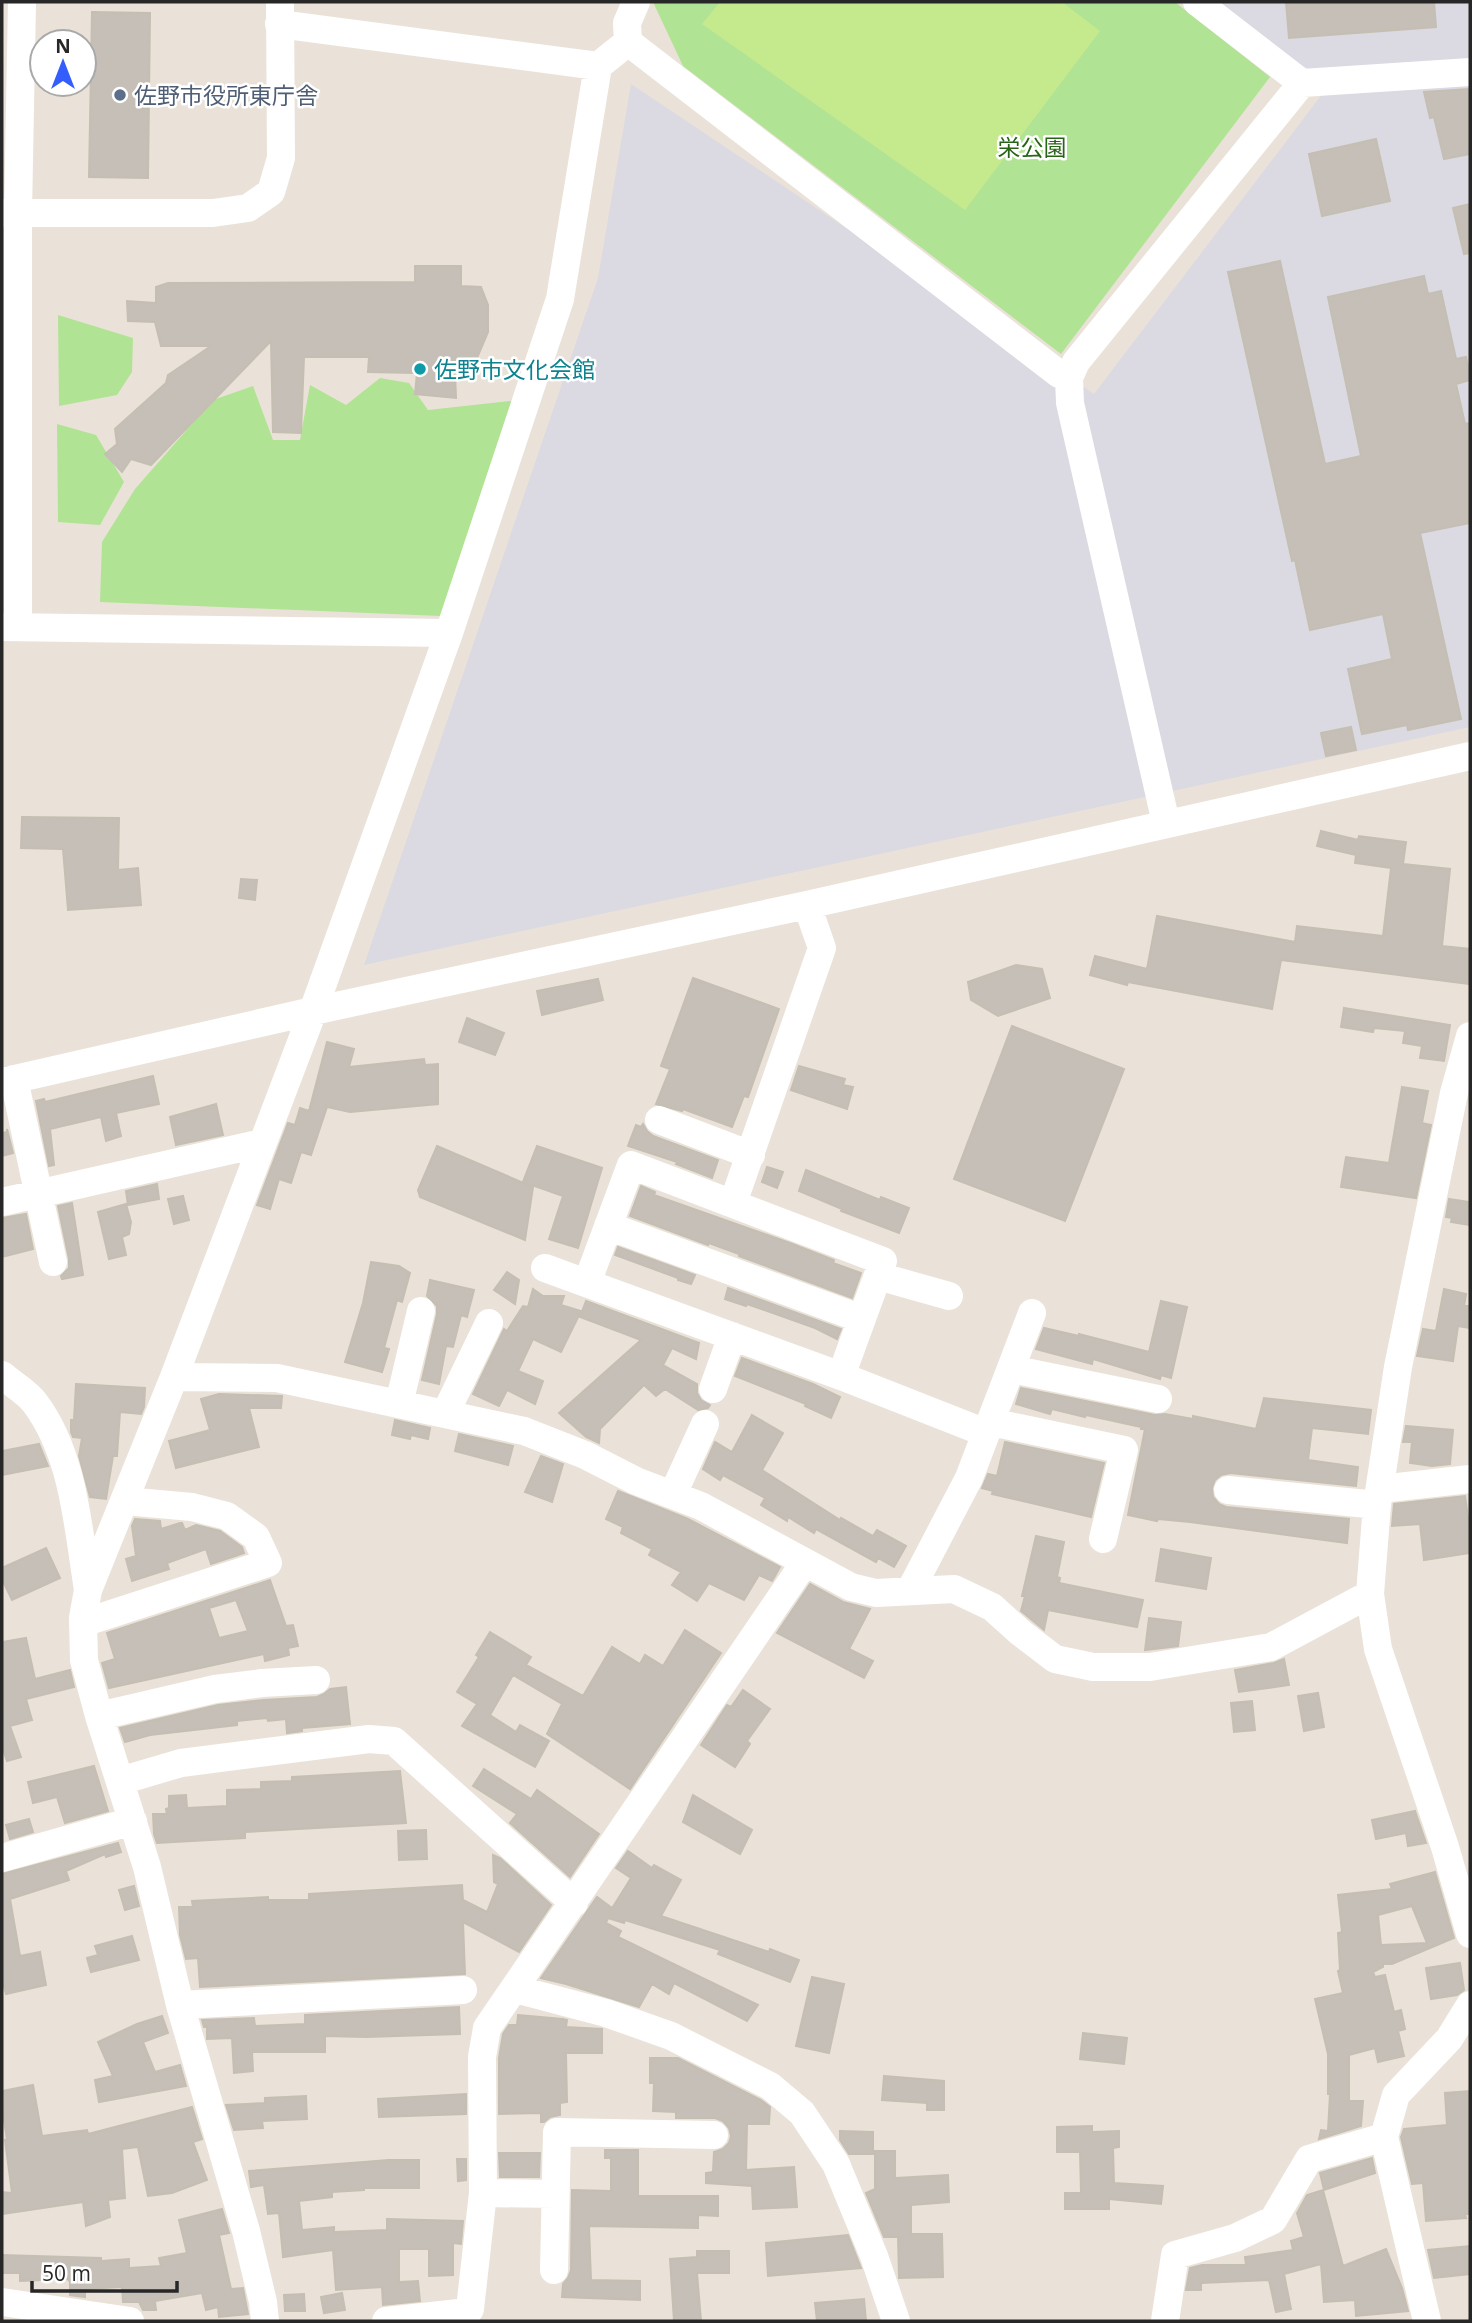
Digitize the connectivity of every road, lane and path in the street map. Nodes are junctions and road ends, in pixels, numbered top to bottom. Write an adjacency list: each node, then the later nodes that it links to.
1 (22, 2): 9 (street)
2 (636, 2): 5 (street)
3 (1197, 2): 8 (street)
4 (279, 13): 6 (street); 9 (street)
5 (628, 42): 6 (street); 10 (street)
6 (598, 66): 12 (street)
7 (1470, 72): 8 (street)
8 (1302, 83): 10 (street)
9 (10, 213): 11 (street)
10 (1069, 378): 14 (street)
11 (10, 627): 12 (street)
12 (449, 633): 16 (street)
13 (1470, 756): 14 (street)
14 (1166, 823): 15 (street)
15 (807, 905): 16 (street); 22 (street)
16 (313, 1011): 18 (street); 21 (street)
17 (1470, 1036): 19 (street)
18 (8, 1081): 23 (street)
19 (1462, 1094): 50 (street)
20 (659, 1120): 22 (street)
21 (262, 1143): 23 (street); 40 (street)
22 (751, 1155): 25 (street)
23 (38, 1194): 24 (street); 27 (street)
24 (2, 1202)
25 (733, 1203): 26 (street); 29 (street)
26 (608, 1226): 30 (street); 34 (street)
27 (53, 1262)
28 (545, 1268): 30 (street)
29 (877, 1276): 31 (street); 34 (street)
30 (587, 1283): 36 (street)
31 (949, 1296)
32 (421, 1311): 43 (street)
33 (1032, 1312): 37 (street)
34 (862, 1319): 39 (street)
35 (489, 1323): 44 (street)
36 (732, 1336): 39 (street); 41 (street)
37 (1011, 1369): 42 (street); 46 (street)
38 (2, 1375): 54 (street)
39 (841, 1376): 46 (street)
40 (174, 1377): 43 (street); 51 (street)
41 (713, 1389)
42 (1158, 1399)
43 (399, 1404): 44 (street)
44 (445, 1413): 49 (street)
45 (705, 1424): 49 (street)
46 (988, 1428): 52 (street); 55 (street)
47 (1470, 1479): 50 (street)
48 (1228, 1490): 50 (street)
49 (673, 1494): 53 (street)
50 (1379, 1497): 56 (street)
51 (124, 1501): 54 (street); 57 (street)
52 (1102, 1539)
53 (805, 1562): 55 (street); 63 (street)
54 (88, 1590): 57 (street)
55 (911, 1591): 56 (street)
56 (1370, 1594): 64 (street)
57 (83, 1623): 59 (street)
58 (316, 1680): 59 (street)
59 (99, 1716): 60 (street)
60 (120, 1781): 61 (street); 63 (street)
61 (132, 1821): 62 (street); 67 (street)
62 (2, 1858)
63 (574, 1903): 65 (street)
64 (1470, 1934)
65 (515, 1989): 71 (street); 79 (street)
66 (463, 1990): 67 (street)
67 (180, 2005): 77 (street)
68 (1470, 2005): 70 (street)
69 (714, 2135): 72 (street)
70 (1384, 2137): 80 (street); 81 (street)
71 (483, 2193): 72 (street); 75 (street)
72 (555, 2194): 73 (street)
73 (554, 2270)
74 (2, 2302): 76 (street)
75 (468, 2316): 78 (street)
76 (130, 2321)
77 (265, 2321)
78 (386, 2321)
79 (896, 2321)
80 (1165, 2321)
81 (1427, 2321)

